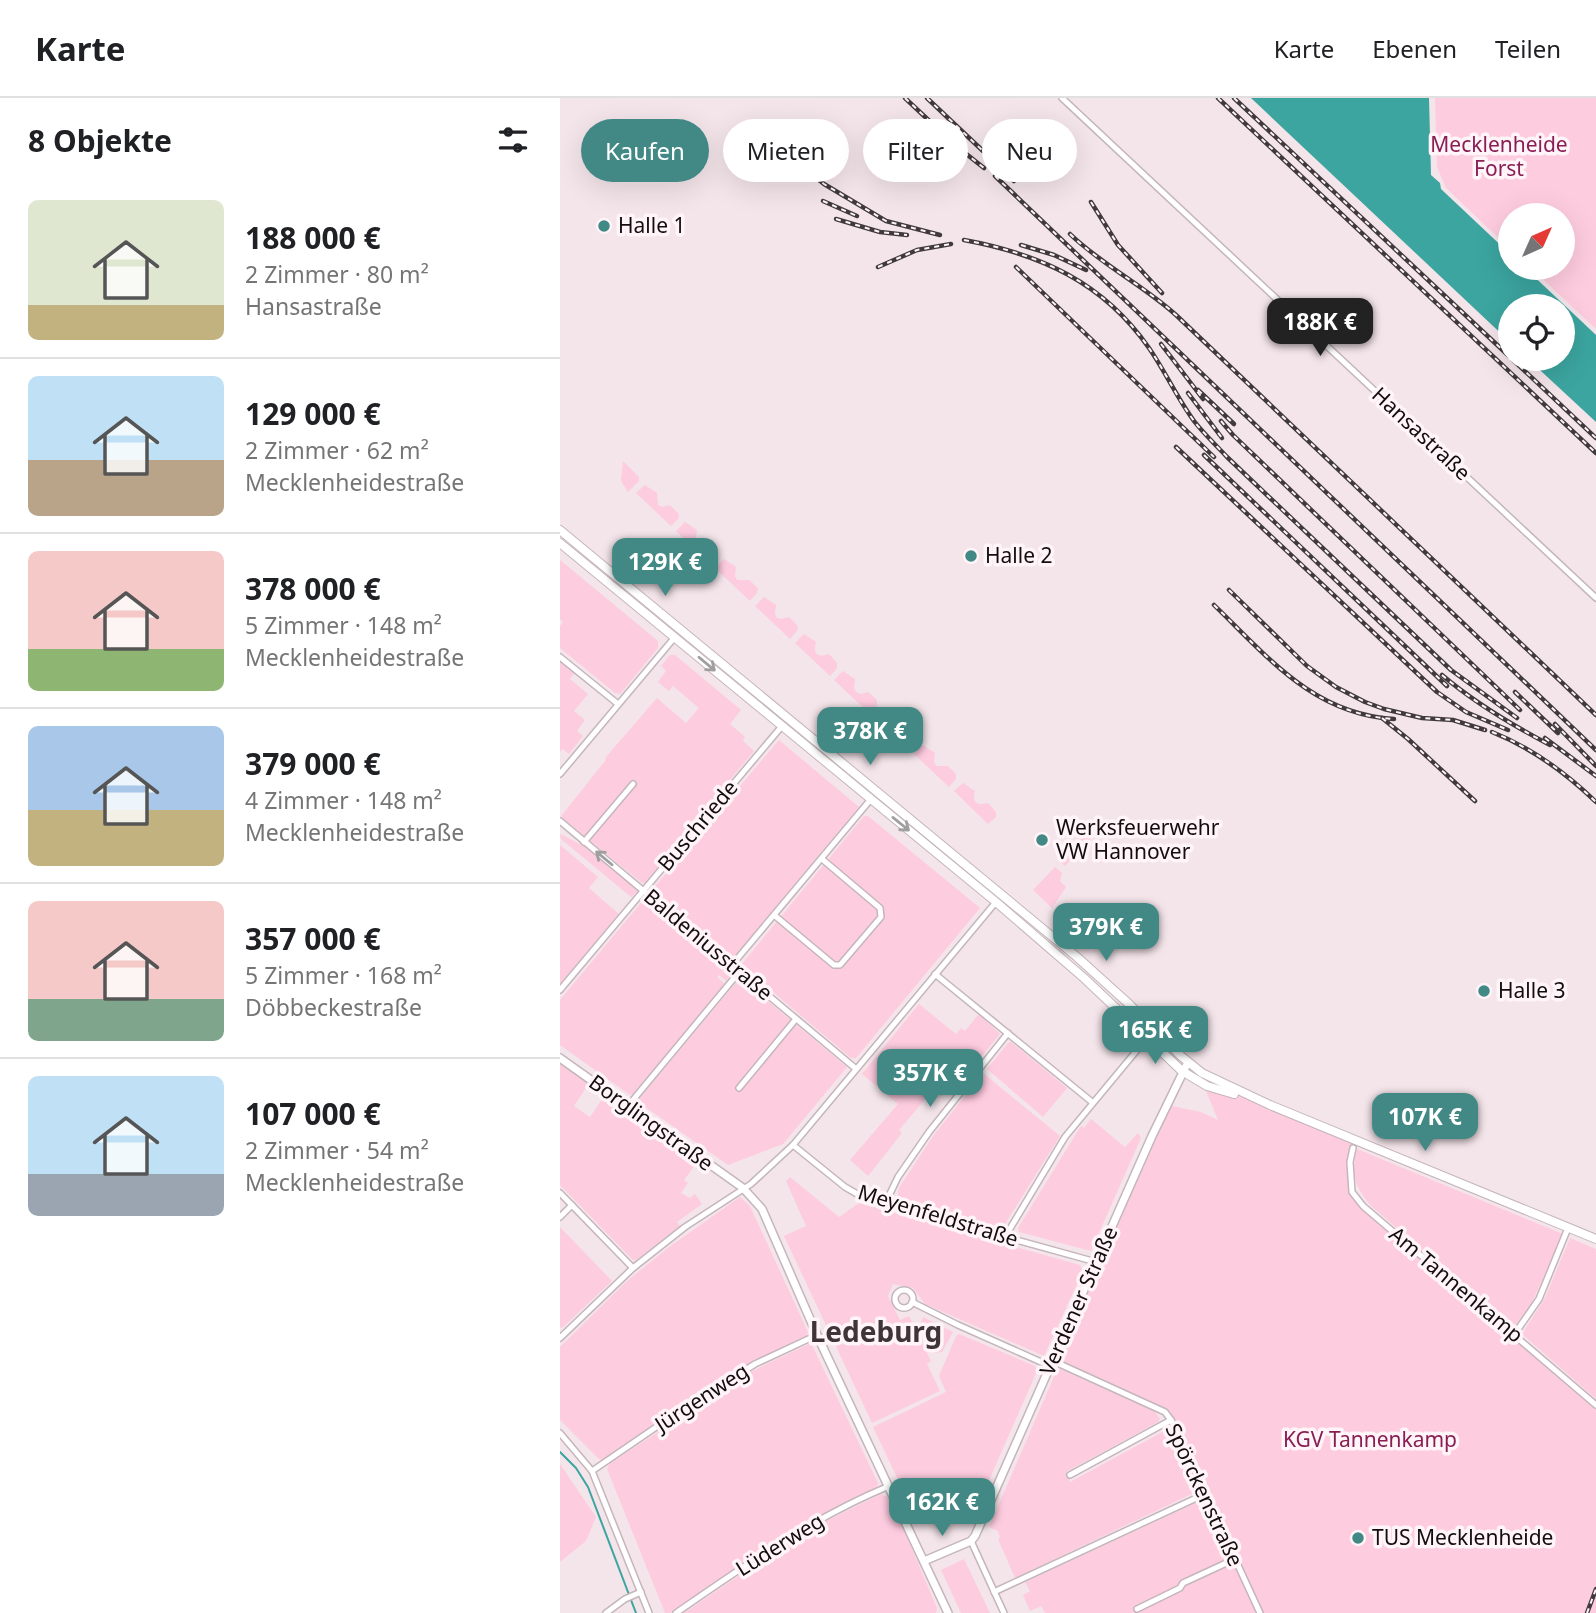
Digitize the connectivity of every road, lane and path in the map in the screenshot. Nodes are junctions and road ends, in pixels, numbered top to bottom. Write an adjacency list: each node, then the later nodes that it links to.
1 (1062, 98): 4 (street, Hansastraße)
2 (560, 530): 15 (main road)
3 (560, 542): 5 (main road)
4 (1596, 598)
5 (675, 637): 7 (street); 8 (main road, one-way to 8)
6 (560, 657): 7 (street)
7 (618, 704): 9 (street)
8 (782, 726): 11 (main road); 16 (street, Buschriede)
9 (560, 774)
10 (633, 784): 13 (street)
11 (871, 799): 14 (street); 17 (main road, one-way to 17)
12 (561, 825): 13 (street, Baldeniusstraße)
13 (584, 842): 16 (street, Baldeniusstraße, one-way to 13)
14 (822, 859): 18 (street); 18 (street)
15 (996, 890): 17 (main road); 20 (main road)
16 (643, 891): 21 (street, Baldeniusstraße); 24 (street, Buschriede)
17 (996, 902): 19 (main road); 23 (street)
18 (774, 915): 21 (street)
19 (1059, 956): 20 (main road); 27 (main road)
20 (1077, 957): 29 (main road)
21 (732, 965): 22 (street, Baldeniusstraße)
22 (740, 971): 25 (street, Baldeniusstraße); 34 (street)
23 (935, 974): 26 (street); 30 (street)
24 (560, 990)
25 (796, 1019): 30 (street, Baldeniusstraße); 32 (street)
26 (1008, 1033): 33 (street); 40 (street)
27 (1147, 1038): 31 (main road); 33 (street)
28 (560, 1058): 34 (street, Borglingstraße)
29 (1188, 1062): 31 (street, Verdener Straße); 35 (main road)
30 (855, 1068): 36 (street)
31 (1182, 1071): 35 (main road); 46 (street, Verdener Straße)
32 (738, 1088)
33 (1092, 1102): 44 (street)
34 (628, 1105): 38 (street, Borglingstraße)
35 (1270, 1105): 43 (main road)
36 (793, 1145): 38 (street); 40 (street, Meyenfeldstraße)
37 (1353, 1148): 50 (street, Am Tannenkamp)
38 (743, 1188): 47 (street); 49 (street, Borglingstraße)
39 (560, 1193): 41 (street)
40 (885, 1204): 44 (street, Meyenfeldstraße)
41 (572, 1206): 42 (street); 47 (street)
42 (560, 1217)
43 (1568, 1228): 45 (main road); 50 (street)
44 (1005, 1237): 46 (street, Meyenfeldstraße)
45 (1596, 1239)
46 (1096, 1262): 52 (street, Verdener Straße)
47 (633, 1268): 51 (street)
48 (912, 1302): 52 (street, Spörckenstraße)
49 (817, 1335): 56 (street, Jürgenweg); 58 (street, Borglingstraße)
50 (1514, 1335): 53 (street, Am Tannenkamp)
51 (560, 1337)
52 (1051, 1364): 54 (street, Spörckenstraße); 60 (street, Verdener Straße)
53 (1596, 1405)
54 (1171, 1420): 57 (street); 59 (street, Spörckenstraße)
55 (560, 1433): 56 (street)
56 (592, 1471): 64 (street)
57 (1070, 1475)
58 (889, 1486): 62 (street, Borglingstraße); 68 (street, Lüderweg)
59 (1205, 1494): 61 (street, Spörckenstraße); 63 (street)
60 (971, 1541): 62 (street); 63 (street)
61 (1235, 1559): 65 (street); 71 (street, Spörckenstraße)
62 (924, 1561): 69 (street, Borglingstraße)
63 (994, 1592): 70 (street)
64 (639, 1593): 66 (street); 67 (street)
65 (1137, 1609)
66 (606, 1613)
67 (649, 1613)
68 (676, 1613)
69 (948, 1613)
70 (1004, 1613)
71 (1260, 1613)

